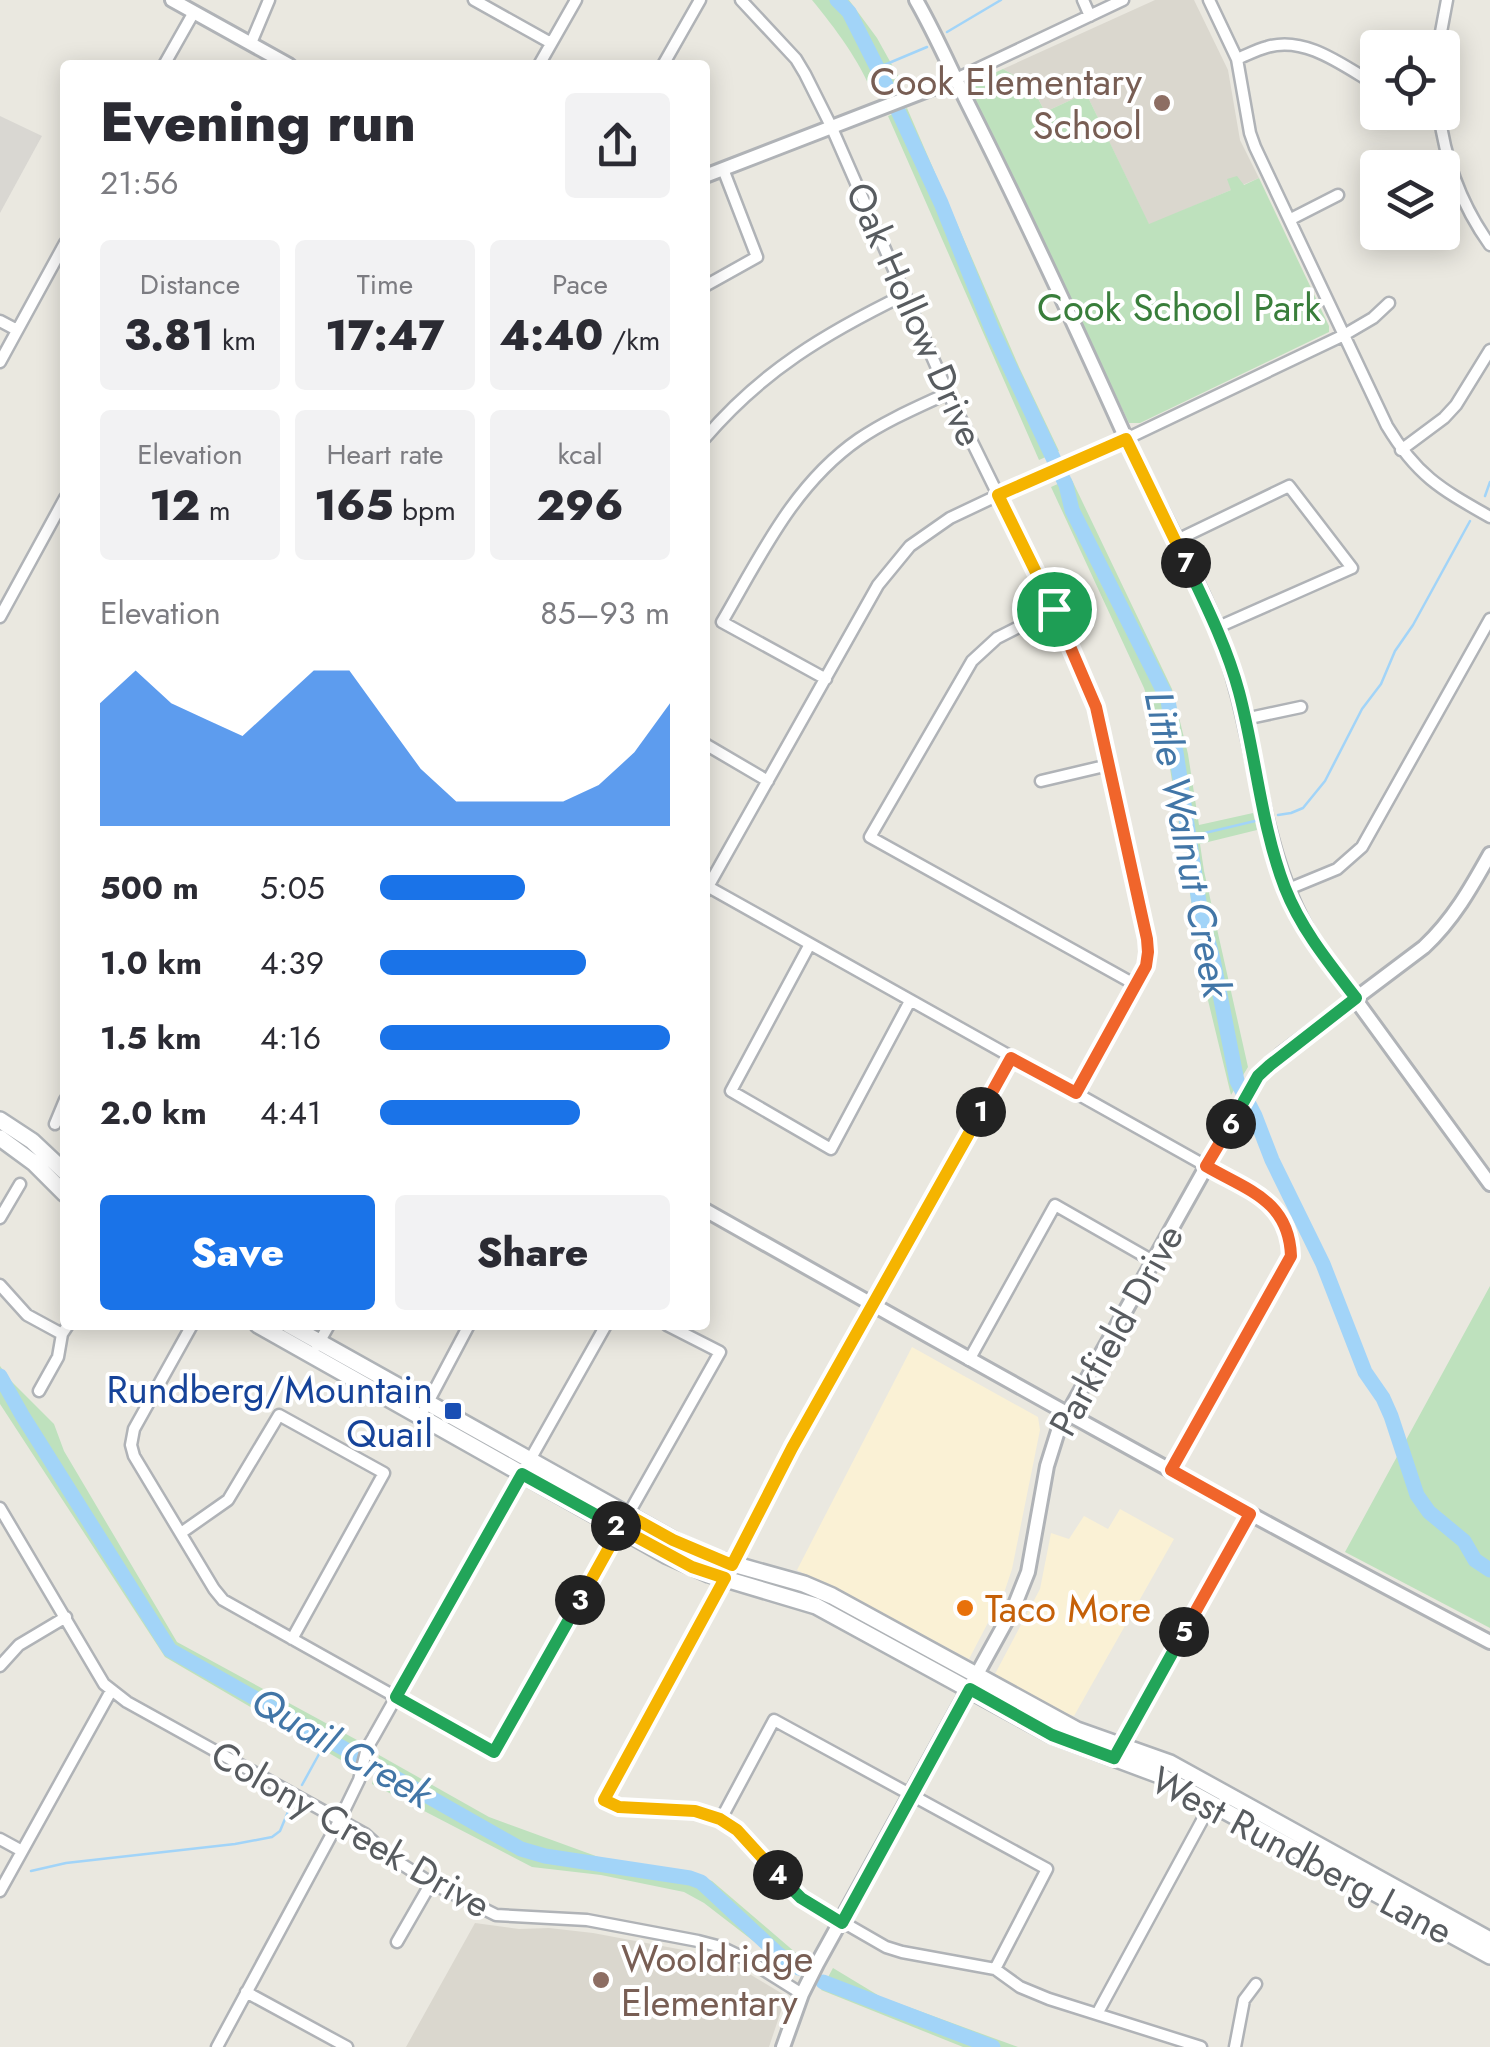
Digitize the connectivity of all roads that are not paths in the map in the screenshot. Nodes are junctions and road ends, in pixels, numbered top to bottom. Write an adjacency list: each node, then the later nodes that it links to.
1 (172, 0): 12 (street)
2 (268, 0): 15 (street)
3 (474, 0): 16 (street)
4 (576, 0): 16 (street)
5 (700, 0): 21 (street)
6 (741, 0): 24 (street, Oak Hollow Drive)
7 (916, 0): 23 (street)
8 (1083, 0): 13 (street)
9 (1123, 0): 13 (street)
10 (1209, 0): 17 (street)
11 (1447, 0): 14 (street)
12 (194, 12): 15 (street); 18 (street)
13 (1090, 16): 23 (street)
14 (1441, 30)
15 (250, 43): 19 (street)
16 (551, 43): 20 (street)
17 (1237, 59): 22 (street); 29 (street)
18 (167, 60)
19 (281, 60)
20 (541, 60)
21 (666, 60)
22 (1360, 76)
23 (956, 79): 24 (street); 42 (street)
24 (832, 126): 26 (street); 33 (street, Oak Hollow Drive)
25 (1442, 130): 30 (street)
26 (723, 169): 27 (street); 32 (street)
27 (710, 174)
28 (1338, 195): 29 (street)
29 (1290, 219): 37 (street)
30 (1490, 245)
31 (60, 253): 36 (street)
32 (710, 283)
33 (904, 295): 40 (street, Oak Hollow Drive); 41 (street)
34 (1389, 303): 37 (street)
35 (0, 321): 36 (street)
36 (17, 330): 39 (street)
37 (1344, 335): 42 (street); 43 (street)
38 (1490, 350): 43 (street)
39 (0, 362)
40 (948, 392): 44 (street, Oak Hollow Drive); 52 (street)
41 (710, 432)
42 (1126, 439): 44 (street); 47 (street)
43 (1402, 450): 46 (street)
44 (998, 495): 48 (street, Oak Hollow Drive); 52 (street)
45 (60, 507): 49 (street)
46 (1490, 516)
47 (1175, 541): 51 (street); 51 (street)
48 (1054, 609): 56 (street, Oak Hollow Drive); 64 (street)
49 (0, 617)
50 (1490, 619): 62 (street)
51 (1216, 628): 54 (street)
52 (826, 679): 58 (street)
53 (1301, 708): 54 (street)
54 (1245, 719): 62 (street)
55 (710, 747): 58 (street)
56 (1109, 765): 57 (street); 64 (street, Oak Hollow Drive)
57 (1041, 780)
58 (768, 782): 60 (street)
59 (1490, 854): 65 (street, Parkfield Drive)
60 (710, 881)
61 (710, 890): 63 (street)
62 (1286, 890): 65 (street)
63 (810, 944): 66 (street); 66 (street)
64 (1136, 986): 68 (street, Oak Hollow Drive)
65 (1356, 998): 73 (street, Parkfield Drive); 76 (street)
66 (910, 1000): 67 (street)
67 (1011, 1058): 68 (street); 82 (street)
68 (1076, 1093): 73 (street)
69 (60, 1112): 71 (street)
70 (0, 1120): 74 (main road)
71 (55, 1124)
72 (0, 1138): 77 (main road)
73 (1206, 1166): 80 (street, Parkfield Drive); 98 (street)
74 (60, 1167)
75 (20, 1184): 79 (street)
76 (1490, 1184)
77 (60, 1189)
78 (710, 1213): 82 (street)
79 (0, 1218)
80 (1153, 1261): 93 (street); 96 (street, Parkfield Drive)
81 (0, 1285): 83 (street)
82 (872, 1304): 93 (street); 103 (street)
83 (60, 1328)
84 (65, 1330): 94 (street)
85 (189, 1330): 102 (street)
86 (271, 1330): 92 (main road, West Rundberg Lane)
87 (296, 1330): 92 (main road, West Rundberg Lane)
88 (326, 1330): 92 (street)
89 (466, 1330): 95 (street)
90 (603, 1330): 97 (street)
91 (677, 1330): 101 (street)
92 (316, 1348): 95 (main road, West Rundberg Lane)
93 (969, 1360): 96 (street)
94 (39, 1391)
95 (424, 1410): 97 (main road, West Rundberg Lane)
96 (1067, 1414): 98 (street); 108 (street, Parkfield Drive)
97 (525, 1467): 101 (main road, West Rundberg Lane); 110 (street)
98 (1171, 1470): 100 (street)
99 (0, 1508): 104 (street, Colony Creek Drive)
100 (1250, 1514): 106 (street); 111 (street)
101 (624, 1521): 103 (main road, West Rundberg Lane); 110 (street)
102 (181, 1533): 105 (street); 105 (street)
103 (729, 1572): 108 (main road, West Rundberg Lane); 115 (street)
104 (66, 1618): 107 (street); 109 (street, Colony Creek Drive)
105 (292, 1639): 110 (street)
106 (1490, 1642)
107 (0, 1666)
108 (973, 1682): 111 (main road, West Rundberg Lane); 112 (street, Parkfield Drive)
109 (111, 1691): 114 (street, Colony Creek Drive); 117 (street)
110 (396, 1697): 114 (street)
111 (1118, 1751): 113 (main road, West Rundberg Lane); 119 (main road, West Rundberg Lane)
112 (910, 1796): 115 (street); 121 (street, Parkfield Drive); 125 (street)
113 (1211, 1804): 119 (main road, West Rundberg Lane); 129 (street)
114 (340, 1819): 118 (street, Colony Creek Drive); 127 (street)
115 (720, 1819): 121 (street)
116 (0, 1839): 117 (street)
117 (22, 1850): 120 (street)
118 (430, 1882): 123 (street); 128 (street, Colony Creek Drive)
119 (1376, 1886): 122 (main road, West Rundberg Lane); 124 (main road, West Rundberg Lane)
120 (0, 1891)
121 (842, 1923): 125 (street); 128 (street, Parkfield Drive)
122 (1490, 1940)
123 (397, 1942)
124 (1490, 1956)
125 (994, 1969): 129 (street)
126 (1256, 1984): 134 (street)
127 (246, 1992): 130 (street); 131 (street)
128 (802, 1994): 132 (street, Parkfield Drive)
129 (1097, 2014): 133 (street)
130 (217, 2047)
131 (347, 2047)
132 (783, 2047)
133 (1202, 2047)
134 (1235, 2047)

